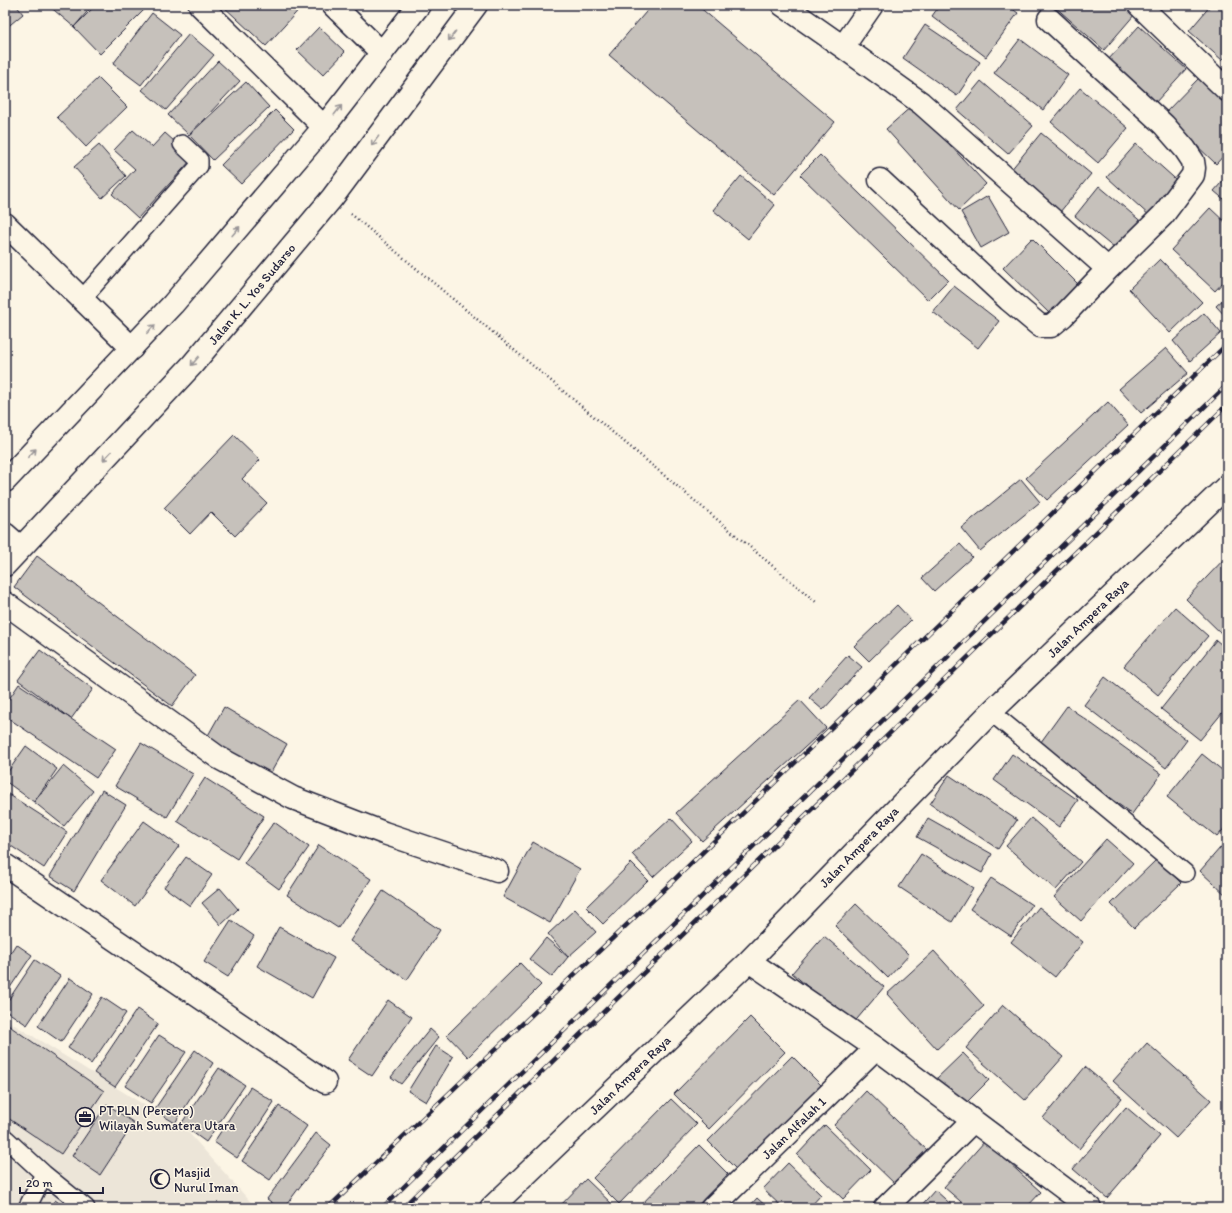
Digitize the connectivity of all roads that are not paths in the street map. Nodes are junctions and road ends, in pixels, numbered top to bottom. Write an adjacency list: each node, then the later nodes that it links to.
1 (200, 5): 12 (street)
2 (333, 5): 10 (street)
3 (419, 5): 10 (street)
4 (476, 5): 22 (street, Jalan K. L. Yos Sudarso, one-way to 22)
5 (783, 5): 9 (street)
6 (872, 5): 9 (street)
7 (1138, 5): 11 (street)
8 (1049, 19): 16 (street)
9 (843, 47): 16 (street)
10 (382, 53): 12 (street, one-way to 10)
11 (1227, 90)
12 (324, 127): 18 (street, one-way to 12)
13 (182, 144): 17 (lane)
14 (880, 180): 16 (street)
15 (5, 224): 17 (street)
16 (1108, 269)
17 (82, 299): 18 (street)
18 (132, 348): 19 (street, one-way to 18)
19 (5, 481)
20 (1227, 486): 25 (street, Jalan Ampera Raya)
21 (5, 534): 22 (street)
22 (21, 548): 23 (street, Jalan K. L. Yos Sudarso)
23 (5, 565)
24 (5, 603): 27 (street)
25 (991, 712): 28 (lane); 29 (street, Jalan Ampera Raya)
26 (5, 865): 31 (street)
27 (497, 871)
28 (1185, 873)
29 (750, 961): 30 (street); 37 (street, Jalan Ampera Raya)
30 (876, 1048): 32 (street); 38 (street, Jalan Alfalah 1)
31 (325, 1082)
32 (973, 1121): 39 (street); 40 (street)
33 (5, 1138): 34 (lane)
34 (44, 1174): 35 (lane); 36 (lane)
35 (27, 1208)
36 (86, 1208)
37 (491, 1208)
38 (712, 1208)
39 (886, 1208)
40 (1090, 1208)

